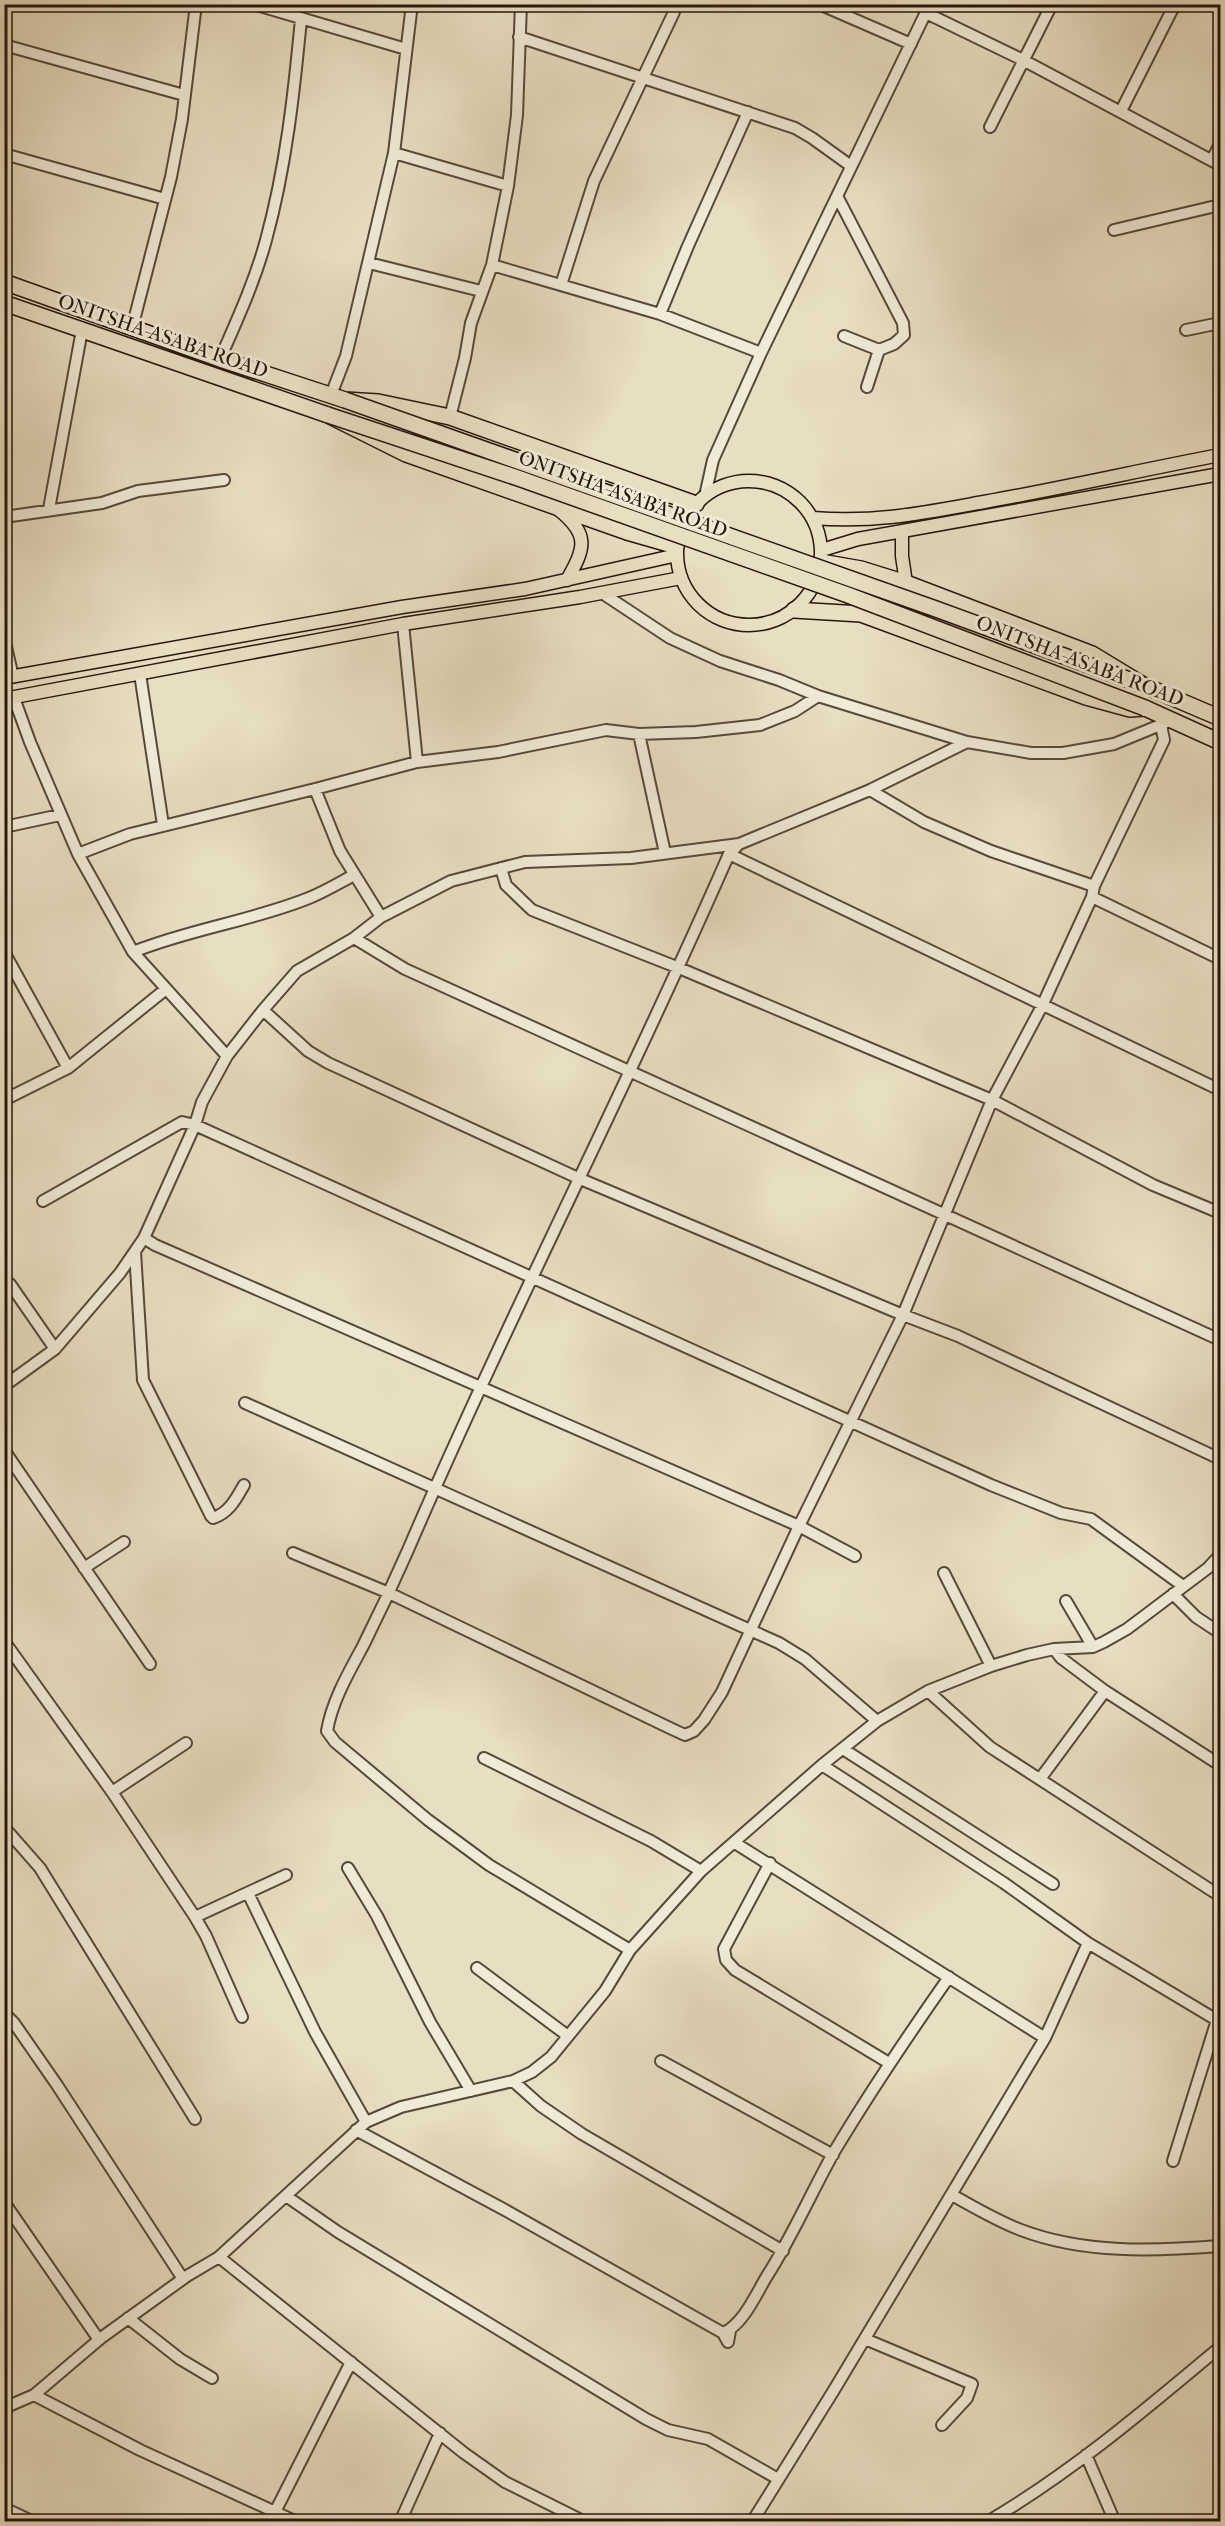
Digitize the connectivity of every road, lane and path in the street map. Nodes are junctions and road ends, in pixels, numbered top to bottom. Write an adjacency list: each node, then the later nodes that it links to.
1 (196, 4): 17 (street)
2 (252, 4): 10 (street)
3 (412, 4): 14 (street)
4 (521, 4): 11 (street)
5 (674, 4): 16 (street)
6 (819, 4): 12 (street)
7 (1052, 4): 15 (street)
8 (1175, 4): 18 (street)
9 (928, 9): 12 (street); 15 (street)
10 (301, 19): 14 (street); 46 (street)
11 (519, 37): 16 (street); 26 (street)
12 (911, 44): 25 (street)
13 (4, 45): 17 (street)
14 (406, 49): 22 (street)
15 (1023, 60): 18 (street); 20 (street)
16 (643, 80): 19 (street); 34 (street)
17 (184, 94): 28 (street)
18 (1121, 111): 24 (street)
19 (748, 112): 25 (street); 37 (street)
20 (990, 128)
21 (1221, 144): 24 (street)
22 (394, 153): 26 (street); 31 (street)
23 (4, 154): 28 (street)
24 (1216, 163)
25 (851, 166): 27 (street)
26 (508, 186): 32 (street)
27 (837, 196): 44 (street); 45 (street)
28 (165, 199): 39 (street)
29 (1221, 205): 30 (street)
30 (1114, 230)
31 (369, 263): 35 (street); 49 (street)
32 (492, 265): 34 (street); 35 (street)
33 (4, 282): 39 (highway)
34 (561, 285): 37 (street)
35 (481, 291): 51 (street)
36 (4, 303): 40 (highway, ONITSHA-ASABA ROAD)
37 (660, 314): 45 (street)
38 (1221, 323): 41 (street)
39 (132, 327): 43 (highway)
40 (82, 330): 47 (highway, ONITSHA-ASABA ROAD); 57 (street)
41 (1186, 330)
42 (844, 336): 44 (street)
43 (195, 350): 46 (highway); 47 (highway)
44 (879, 350): 48 (street)
45 (761, 353): 55 (street)
46 (220, 359): 49 (highway)
47 (192, 369): 50 (highway, ONITSHA-ASABA ROAD)
48 (867, 387)
49 (338, 398): 51 (highway); 74 (highway, bridge)
50 (328, 415): 56 (highway); 77 (highway, ONITSHA-ASABA ROAD, bridge)
51 (450, 417): 55 (highway)
52 (1221, 455): 59 (main road)
53 (1221, 474): 60 (main road)
54 (224, 480): 57 (street)
55 (700, 500): 59 (main road); 61 (main road)
56 (553, 506): 61 (highway); 64 (main road)
57 (49, 509): 58 (street)
58 (4, 517)
59 (813, 518): 62 (main road)
60 (902, 531): 62 (main road); 65 (main road)
61 (677, 551): 63 (main road); 64 (main road)
62 (821, 556): 65 (highway); 69 (main road)
63 (681, 578): 66 (main road); 69 (main road)
64 (567, 579): 67 (main road)
65 (906, 583): 74 (highway)
66 (602, 593): 68 (main road); 75 (street)
67 (482, 595): 68 (main road); 73 (main road)
68 (485, 610): 70 (main road)
69 (794, 610): 77 (highway)
70 (403, 624): 72 (main road); 83 (street)
71 (4, 638): 73 (street)
72 (140, 674): 76 (main road); 87 (street)
73 (9, 678)
74 (1143, 686): 78 (highway)
75 (818, 696): 80 (street); 81 (street)
76 (9, 698): 86 (street)
77 (1145, 708): 79 (highway, ONITSHA-ASABA ROAD)
78 (1217, 713)
79 (1168, 722): 81 (street); 82 (highway, ONITSHA-ASABA ROAD); 95 (street)
80 (639, 734): 83 (street); 90 (street)
81 (967, 742): 85 (street)
82 (1221, 742)
83 (417, 762): 84 (street)
84 (315, 789): 87 (street); 94 (street)
85 (870, 790): 89 (street); 95 (street)
86 (60, 815): 88 (street); 91 (street)
87 (163, 825): 91 (street)
88 (4, 827)
89 (739, 844): 90 (street); 92 (street)
90 (665, 853): 93 (street)
91 (78, 854): 99 (street)
92 (729, 854): 101 (street); 103 (street)
93 (501, 868): 96 (street); 101 (street)
94 (354, 875): 96 (street); 99 (street)
95 (1093, 891): 100 (street); 103 (street)
96 (381, 917): 97 (street)
97 (354, 938): 104 (street); 107 (street)
98 (4, 952): 106 (street)
99 (133, 952): 102 (street)
100 (1221, 959)
101 (679, 968): 107 (street); 110 (street)
102 (166, 989): 105 (street); 106 (street)
103 (1042, 1006): 108 (street); 110 (street)
104 (263, 1010): 105 (street); 112 (street)
105 (227, 1056): 111 (street)
106 (68, 1068): 109 (street)
107 (630, 1070): 112 (street); 114 (street)
108 (1221, 1090)
109 (4, 1100)
110 (992, 1100): 114 (street); 115 (street)
111 (195, 1125): 113 (street); 116 (street); 118 (street)
112 (578, 1178): 118 (street); 120 (street)
113 (43, 1201)
114 (944, 1213): 120 (street); 121 (street)
115 (1221, 1213)
116 (144, 1238): 117 (street); 124 (street)
117 (135, 1252): 122 (street); 129 (street)
118 (532, 1277): 124 (street); 126 (street)
119 (10, 1284): 122 (street)
120 (903, 1315): 126 (street); 128 (street)
121 (1221, 1340)
122 (55, 1349): 123 (street)
123 (4, 1386)
124 (482, 1388): 130 (street); 131 (street)
125 (245, 1403): 130 (street)
126 (852, 1422): 131 (street); 138 (street)
127 (4, 1450): 136 (street)
128 (1221, 1459)
129 (244, 1485)
130 (434, 1489): 139 (street); 142 (street)
131 (799, 1527): 135 (street); 142 (street)
132 (124, 1542): 136 (street)
133 (293, 1553): 139 (street)
134 (1221, 1555): 138 (street)
135 (855, 1556)
136 (84, 1568): 147 (street)
137 (944, 1573): 148 (street)
138 (1183, 1586): 140 (street)
139 (389, 1593): 142 (street); 170 (street)
140 (1173, 1594): 143 (street); 145 (street)
141 (1066, 1601): 145 (street)
142 (749, 1630): 151 (street)
143 (1221, 1633)
144 (5, 1643): 158 (street)
145 (1093, 1647): 146 (street)
146 (1054, 1649): 148 (street); 150 (street)
147 (150, 1664)
148 (991, 1666): 149 (street)
149 (928, 1691): 151 (street); 157 (street)
150 (1105, 1691): 156 (street); 157 (street)
151 (877, 1721): 153 (street)
152 (186, 1743): 158 (street)
153 (843, 1749): 155 (street); 165 (street)
154 (484, 1758): 163 (street)
155 (822, 1765): 160 (street); 169 (street)
156 (1221, 1765)
157 (1040, 1779): 167 (street)
158 (112, 1792): 168 (street)
159 (4, 1827): 182 (street)
160 (735, 1843): 161 (street); 163 (street)
161 (770, 1863): 172 (street); 179 (street)
162 (348, 1868): 181 (street)
163 (701, 1871): 170 (street)
164 (286, 1875): 166 (street)
165 (1053, 1884)
166 (248, 1893): 168 (street); 183 (street)
167 (1221, 1896)
168 (195, 1917): 174 (street)
169 (1088, 1942): 175 (street); 177 (street)
170 (630, 1950): 176 (street)
171 (477, 1968): 176 (street)
172 (949, 1977): 177 (street); 179 (street)
173 (4, 2013): 193 (street)
174 (242, 2017)
175 (1219, 2021): 186 (street)
176 (568, 2036): 180 (street)
177 (1045, 2038): 187 (street)
178 (661, 2061): 185 (street)
179 (889, 2063): 185 (street)
180 (513, 2081): 181 (street); 191 (street)
181 (471, 2091): 183 (street)
182 (195, 2119)
183 (366, 2122): 184 (street)
184 (356, 2130): 188 (street); 191 (street)
185 (833, 2155): 191 (street)
186 (1173, 2161)
187 (952, 2195): 190 (street); 195 (street)
188 (286, 2196): 192 (street); 205 (street)
189 (4, 2202): 196 (street)
190 (1221, 2246)
191 (783, 2251)
192 (219, 2257): 193 (street); 198 (street)
193 (183, 2279): 194 (street)
194 (128, 2318): 196 (street); 199 (street)
195 (865, 2339): 202 (street); 205 (street)
196 (99, 2340): 200 (street)
197 (1221, 2347): 204 (street)
198 (351, 2362): 203 (street); 207 (street)
199 (212, 2378)
200 (34, 2395): 201 (street); 207 (street)
201 (4, 2408)
202 (942, 2425)
203 (440, 2433): 210 (street); 211 (street)
204 (1086, 2455): 213 (street); 214 (street)
205 (778, 2480): 212 (street)
206 (4, 2508): 208 (street)
207 (275, 2512): 209 (street)
208 (34, 2522)
209 (297, 2522)
210 (400, 2522)
211 (585, 2522)
212 (752, 2522)
213 (987, 2522)
214 (1115, 2522)

